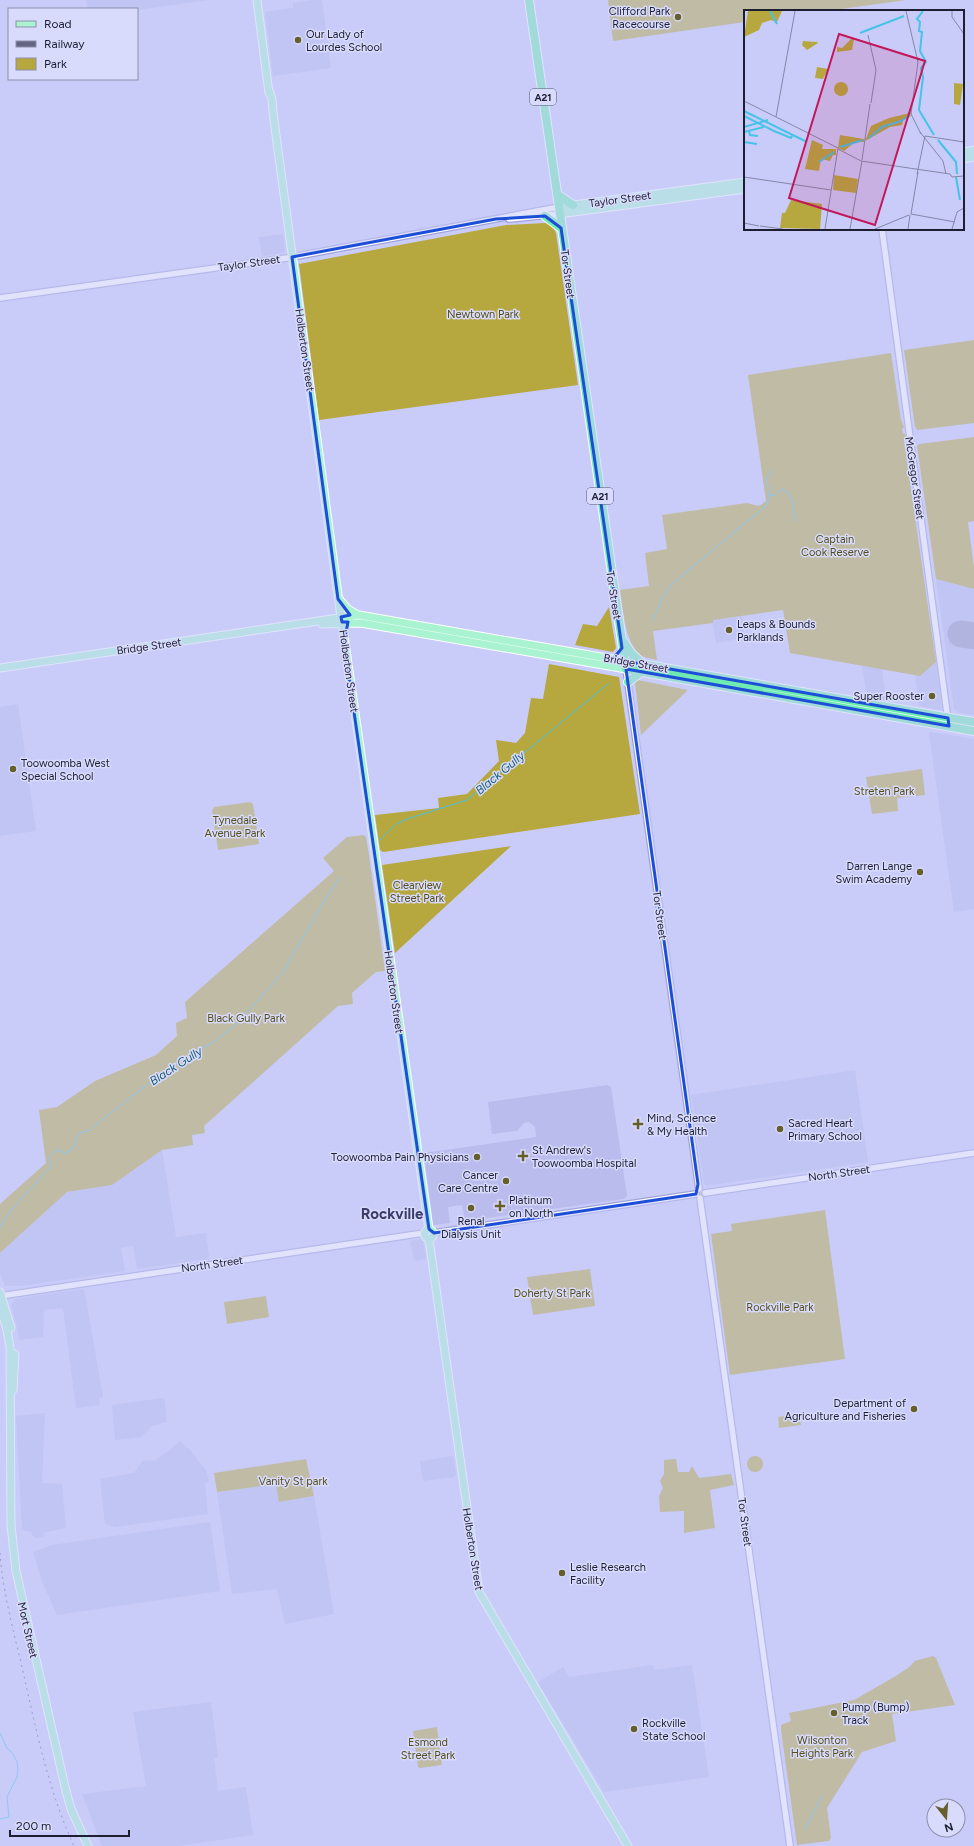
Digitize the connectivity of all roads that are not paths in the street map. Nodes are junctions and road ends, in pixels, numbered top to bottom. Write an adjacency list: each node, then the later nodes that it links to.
1 (257, 0): 16 (main road, Holberton Street)
2 (529, 0): 9 (highway, Tor Street / A21)
3 (974, 150): 4 (main road)
4 (964, 152)
5 (974, 157): 6 (main road)
6 (964, 159)
7 (744, 182): 10 (main road, Taylor Street)
8 (744, 189): 11 (main road, Taylor Street)
9 (557, 194): 10 (highway); 11 (highway, Tor Street / A21)
10 (573, 205): 11 (main road, Taylor Street)
11 (559, 211): 12 (street, Taylor Street); 13 (street, Taylor Street); 14 (highway, Tor Street / A21)
12 (545, 216): 13 (street, Taylor Street); 14 (highway)
13 (496, 220): 16 (street, Taylor Street)
14 (561, 228): 22 (highway, Tor Street / A21)
15 (882, 230): 30 (street, McGregor Street)
16 (292, 257): 17 (street, Taylor Street); 18 (main road, Holberton Street)
17 (0, 298)
18 (338, 599): 19 (main road); 20 (main road, Holberton Street)
19 (359, 615): 20 (main road, Bridge Street); 25 (main road, Bridge Street)
20 (341, 620): 21 (main road, Bridge Street); 23 (main road, Holberton Street); 27 (main road, Bridge Street)
21 (361, 623): 23 (main road); 26 (main road, Bridge Street)
22 (621, 639): 24 (highway, Tor Street / A21); 28 (highway, A21)
23 (344, 643): 35 (main road, Holberton Street)
24 (622, 648): 25 (main road); 26 (highway, Tor Street / A21)
25 (609, 658): 26 (main road, Bridge Street)
26 (625, 665): 28 (highway, Bridge Street); 29 (street, Tor Street)
27 (0, 668)
28 (642, 668): 29 (highway); 30 (highway, Bridge Street)
29 (628, 682): 34 (street, Tor Street)
30 (949, 722): 31 (highway, Bridge Street); 32 (highway, Bridge Street)
31 (974, 722)
32 (974, 731)
33 (974, 1153): 34 (street, North Street)
34 (698, 1194): 35 (street, North Street); 41 (street, Tor Street)
35 (429, 1233): 36 (street, North Street); 40 (main road, Holberton Street)
36 (1, 1295): 38 (main road, Mort Street)
37 (0, 1306): 38 (main road, Mort Street)
38 (10, 1408): 39 (main road, Mort Street)
39 (88, 1846)
40 (628, 1846)
41 (790, 1846)

